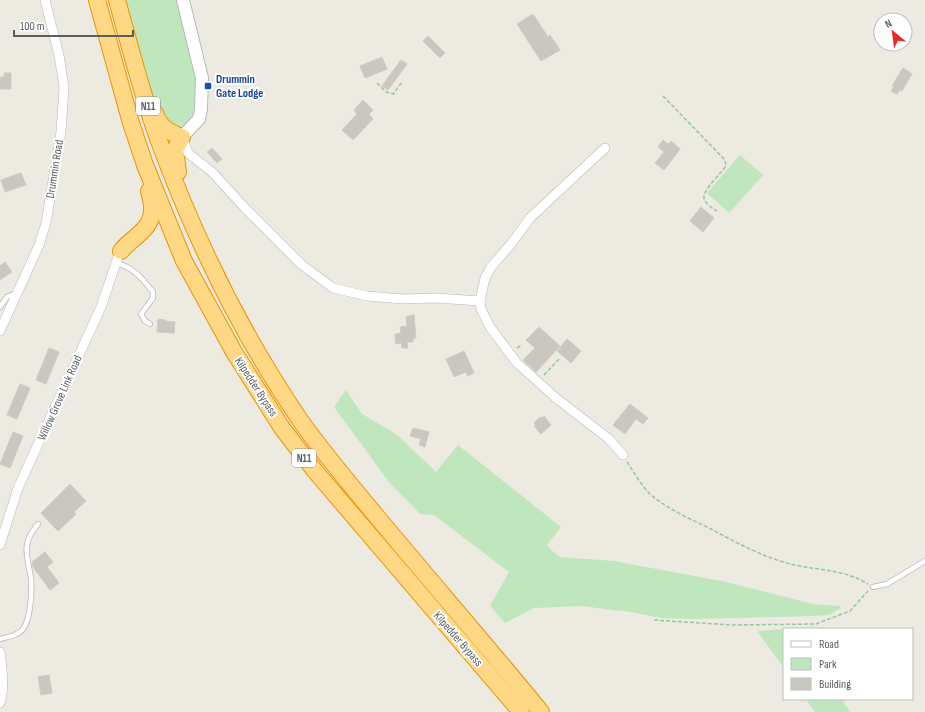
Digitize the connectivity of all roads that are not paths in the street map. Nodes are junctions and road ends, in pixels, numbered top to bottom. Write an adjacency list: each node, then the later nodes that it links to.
1 (46, 0): 11 (street, Drummin Road)
2 (97, 0): 8 (highway, Kilpedder Bypass / N11)
3 (117, 0): 5 (highway, Kilpedder Bypass / N11)
4 (183, 0): 6 (main road)
5 (142, 88): 6 (highway, N11); 9 (highway, Kilpedder Bypass / N11)
6 (182, 137): 9 (highway, N11); 12 (street)
7 (605, 148): 12 (street)
8 (145, 165): 10 (highway, N11); 21 (highway, Kilpedder Bypass / N11)
9 (186, 210): 24 (highway, Kilpedder Bypass / N11)
10 (119, 257): 14 (lane); 18 (street, Willow Grove Link Road)
11 (18, 292): 13 (lane); 15 (street, Drummin Road)
12 (480, 301): 16 (street)
13 (0, 307)
14 (150, 324)
15 (0, 331)
16 (623, 454)
17 (38, 524): 22 (lane)
18 (0, 545)
19 (925, 561): 20 (lane)
20 (873, 587)
21 (426, 602): 26 (highway, N11); 27 (highway, Kilpedder Bypass / N11)
22 (0, 638)
23 (0, 652): 25 (street)
24 (499, 660): 28 (highway, Kilpedder Bypass / N11); 29 (highway, N11)
25 (0, 703)
26 (510, 712)
27 (521, 712)
28 (541, 712)
29 (551, 712)

